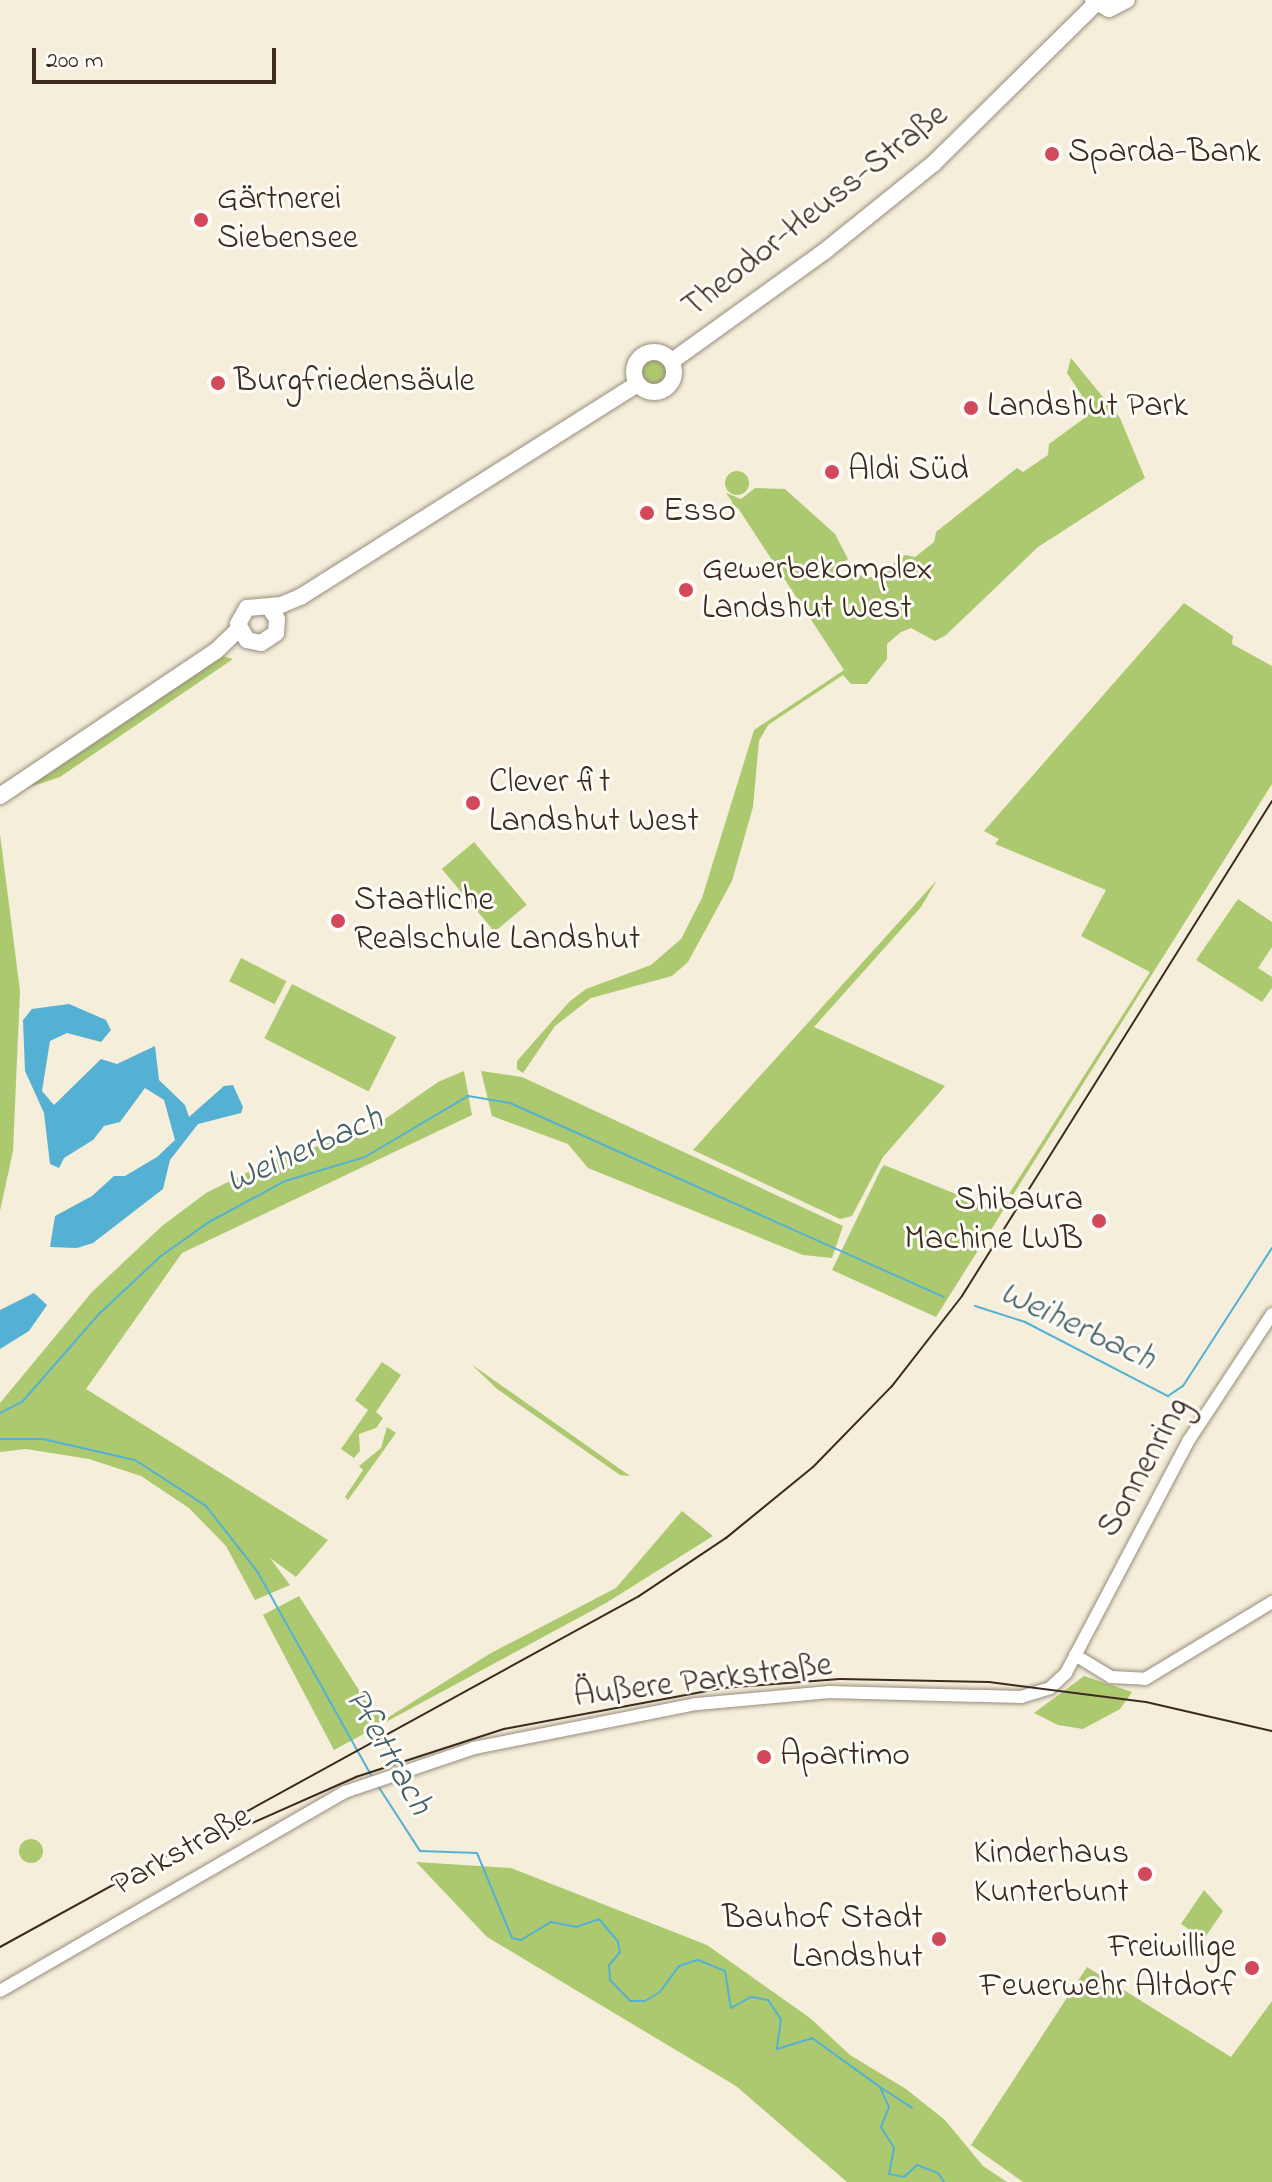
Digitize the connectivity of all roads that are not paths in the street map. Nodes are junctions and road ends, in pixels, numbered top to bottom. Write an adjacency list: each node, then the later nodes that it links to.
1 (1127, 0): 2 (main road, Theodor-Heuss-Straße)
2 (1094, 2): 3 (main road, Theodor-Heuss-Straße)
3 (672, 361): 4 (main road, Theodor-Heuss-Straße); 4 (main road, Theodor-Heuss-Straße)
4 (637, 384): 5 (main road)
5 (302, 596): 6 (main road); 7 (main road)
6 (269, 607): 7 (main road); 8 (main road)
7 (278, 623): 8 (main road)
8 (243, 635): 9 (main road)
9 (0, 796)
10 (1272, 1314): 12 (street, Sonnenring)
11 (1272, 1602): 12 (street)
12 (1075, 1655): 13 (street, Sonnenring)
13 (1021, 1697): 14 (street, Äußere Parkstraße)
14 (397, 1772): 15 (street, Parkstraße)
15 (0, 1991)

